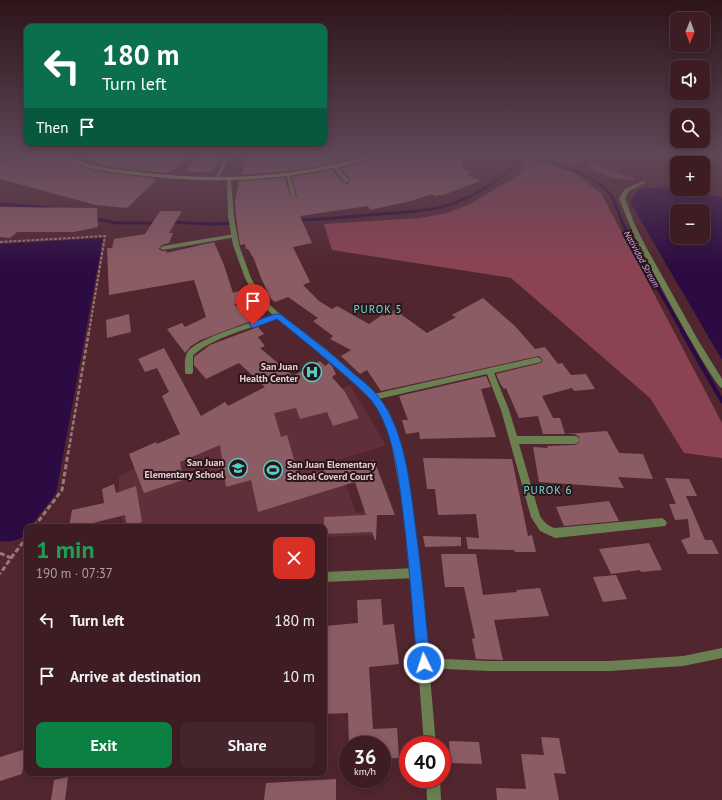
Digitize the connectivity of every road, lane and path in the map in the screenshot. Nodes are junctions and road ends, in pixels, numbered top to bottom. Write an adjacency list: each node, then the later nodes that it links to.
1 (230, 192): 3 (street)
2 (626, 192): 10 (street)
3 (233, 232): 5 (street); 6 (street)
4 (0, 242): 15 (path)
5 (163, 248)
6 (278, 316): 9 (street); 11 (street)
7 (538, 360): 8 (street)
8 (489, 371): 11 (street); 12 (street)
9 (189, 372)
10 (722, 385)
11 (374, 397): 19 (street)
12 (514, 440): 13 (street); 14 (street)
13 (575, 440)
14 (662, 523)
15 (36, 524)
16 (24, 541): 18 (path)
17 (0, 553): 18 (path)
18 (11, 558): 20 (path)
19 (416, 573): 21 (street); 23 (street)
20 (0, 574)
21 (327, 577)
22 (722, 653): 23 (lane)
23 (424, 663): 24 (street)
24 (429, 736)
25 (433, 788): 26 (street)
26 (434, 800)

